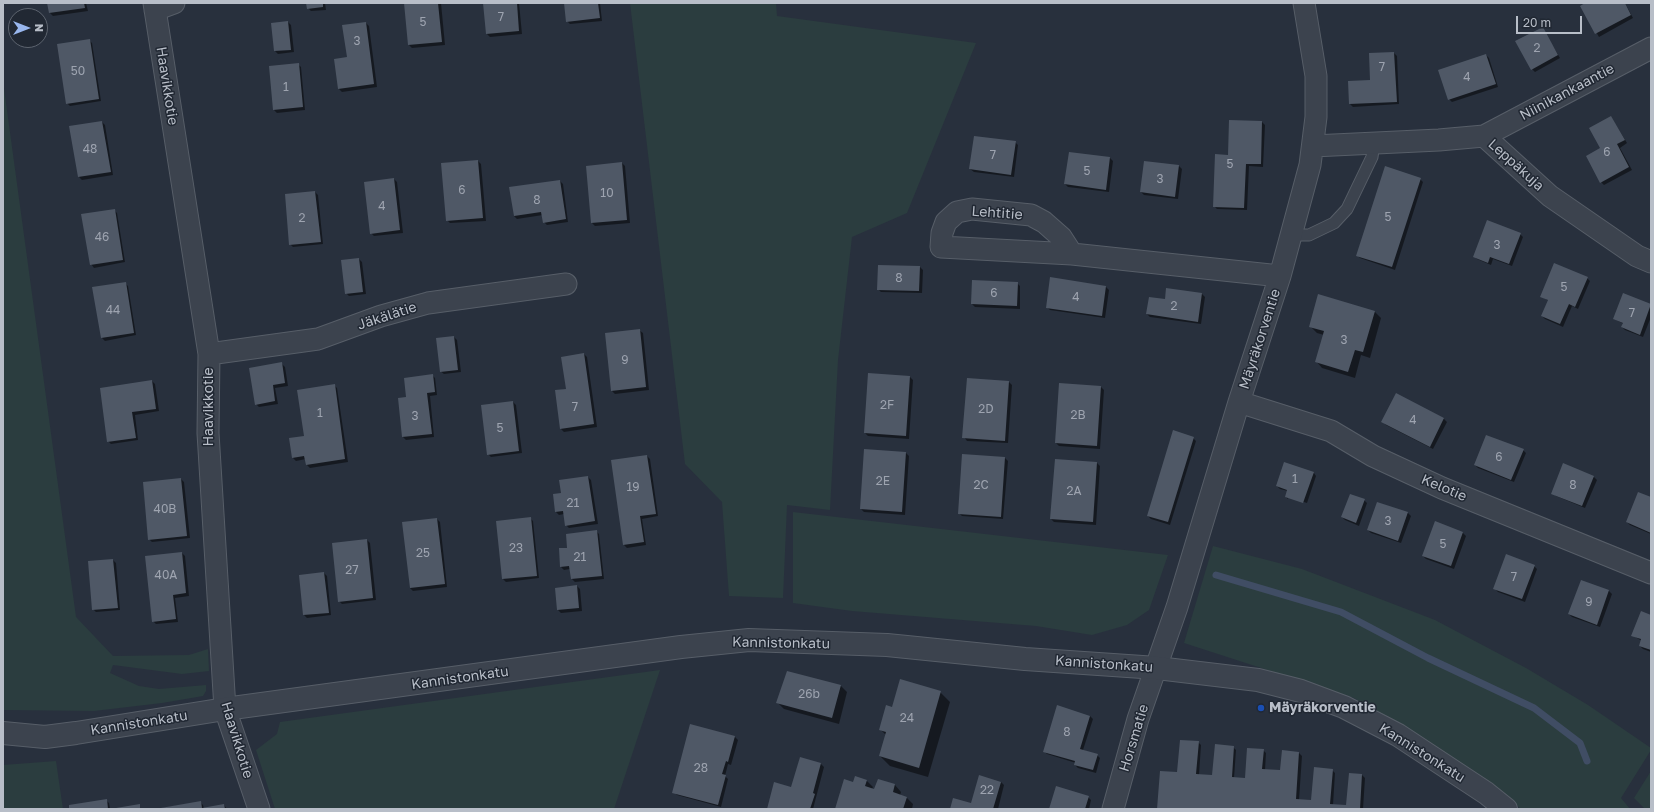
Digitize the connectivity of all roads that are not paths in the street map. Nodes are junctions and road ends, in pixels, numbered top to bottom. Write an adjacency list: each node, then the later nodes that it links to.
1 (1304, 3): 6 (street, Mäyräkorventie)
2 (161, 5): 12 (street, Haavikkotie)
3 (1651, 48): 4 (street, Niinikankaantie)
4 (1484, 136): 5 (street, Leppäkuja); 9 (street, Leppäkuja)
5 (1374, 143): 6 (street, Leppäkuja); 7 (lane)
6 (1313, 146): 7 (street, Mäyräkorventie)
7 (1292, 235): 10 (street, Mäyräkorventie)
8 (1072, 254): 8 (street, Lehtitie); 10 (street, Lehtitie)
9 (1651, 262)
10 (1280, 276): 13 (street, Mäyräkorventie)
11 (566, 284): 12 (street, Jäkälätie)
12 (209, 354): 16 (street, Haavikkotie)
13 (1239, 402): 14 (street, Kelotie); 15 (street, Mäyräkorventie)
14 (1651, 573)
15 (1157, 668): 16 (street, Kannistonkatu); 19 (street, Horsmatie); 20 (street, Kannistonkatu)
16 (225, 709): 17 (street, Kannistonkatu); 18 (street, Haavikkotie)
17 (3, 733)
18 (259, 809)
19 (1113, 809)
20 (1506, 809)

